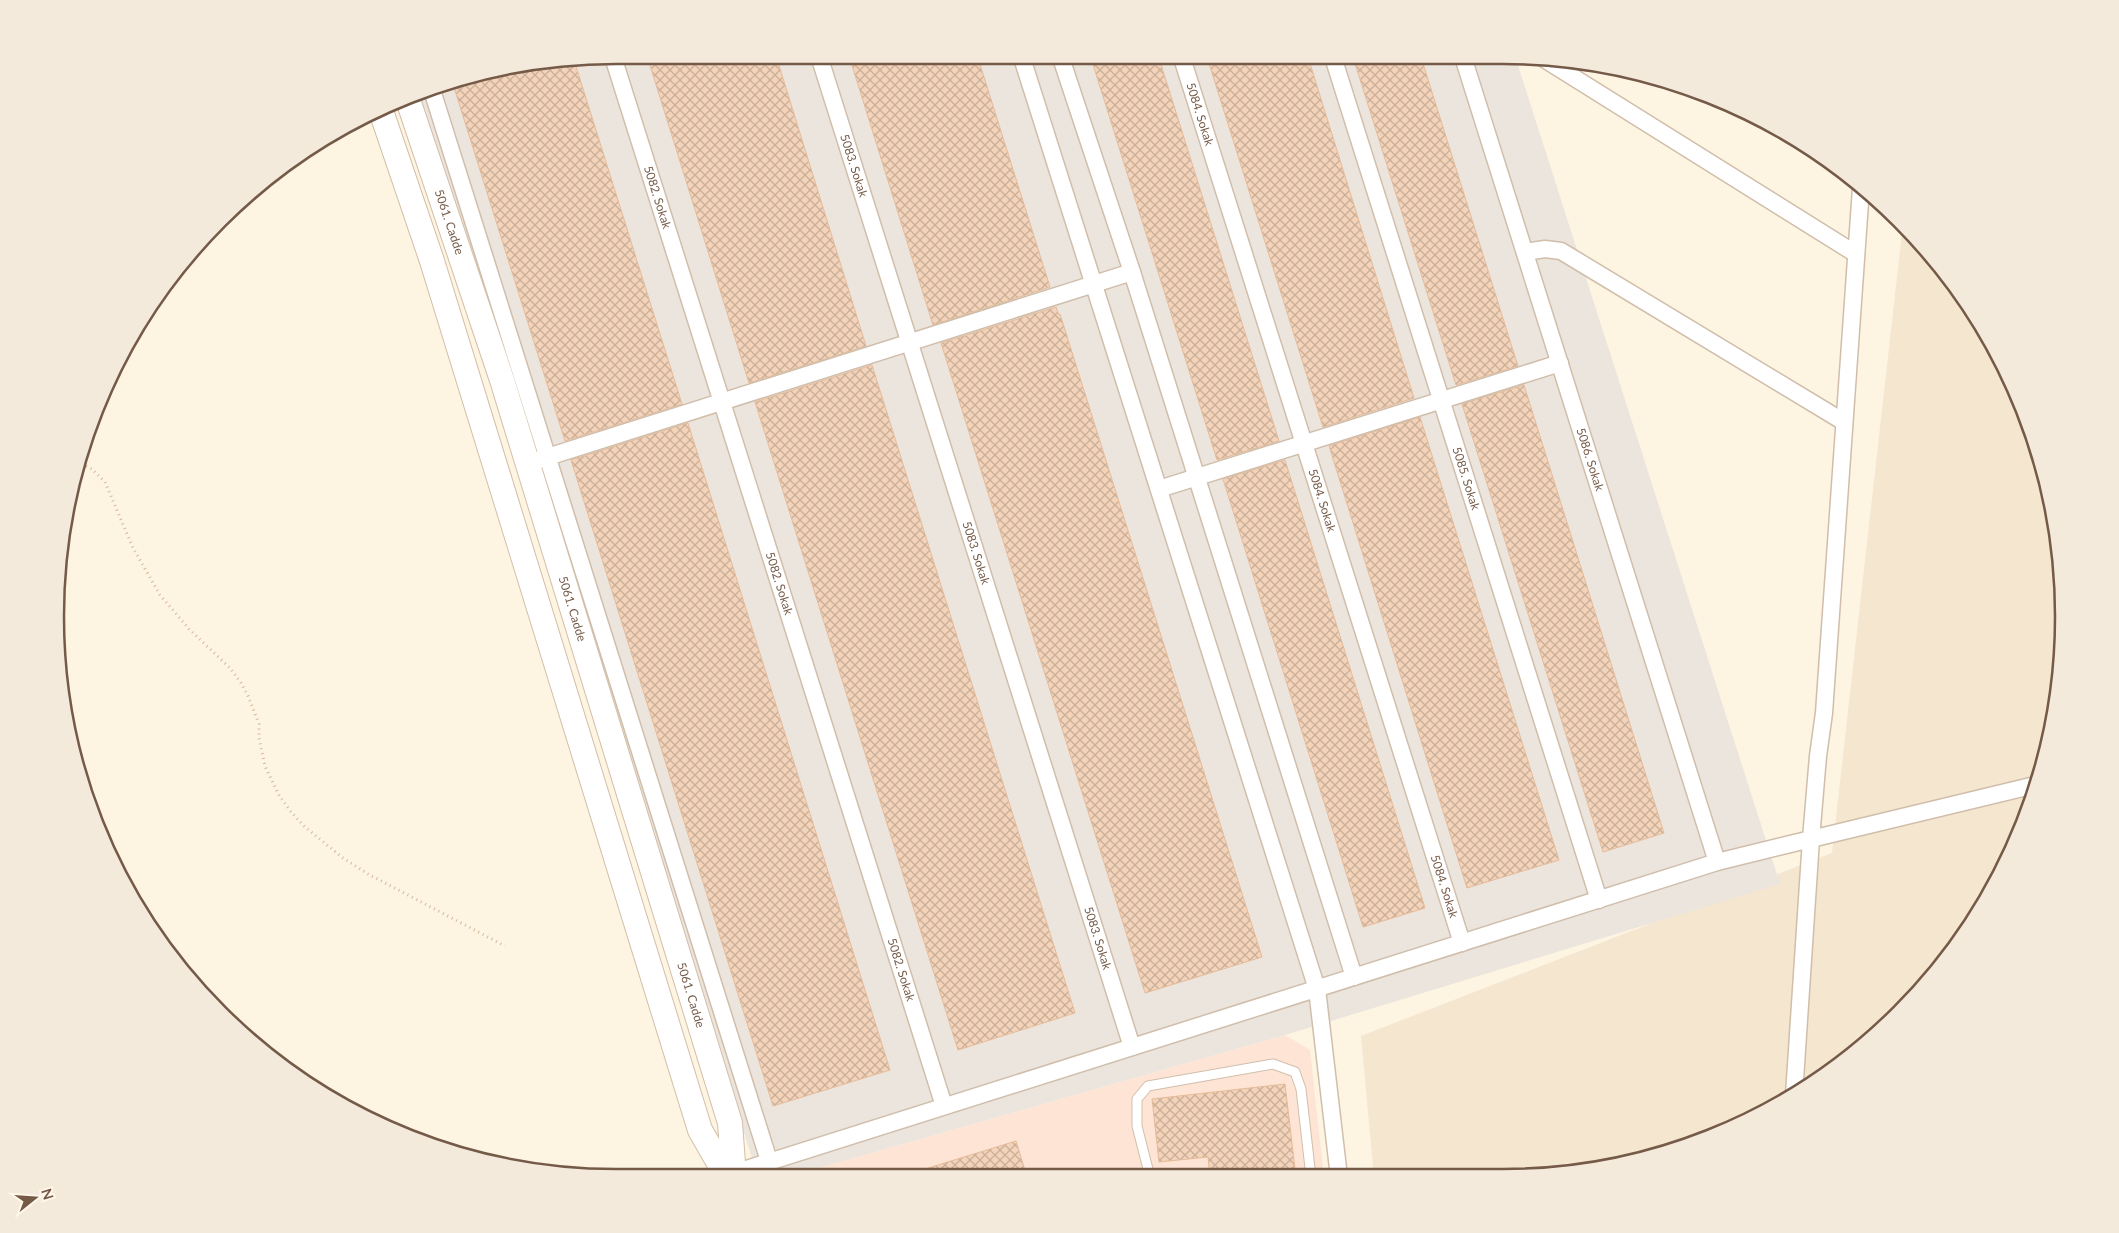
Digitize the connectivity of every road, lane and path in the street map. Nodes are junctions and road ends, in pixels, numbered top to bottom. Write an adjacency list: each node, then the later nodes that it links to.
1 (615, 64): 20 (street, 5082. Sokak)
2 (822, 64): 17 (street, 5083. Sokak)
3 (1024, 64): 16 (street)
4 (1063, 64): 15 (street)
5 (1184, 64): 22 (street, 5084. Sokak)
6 (1335, 64): 19 (street, 5085. Sokak)
7 (1466, 64): 13 (street, 5086. Sokak)
8 (1558, 67): 14 (street)
9 (433, 95): 23 (street)
10 (409, 104): 23 (street, 5061. Cadde)
11 (383, 116): 39 (street)
12 (1860, 196): 14 (street)
13 (1525, 252): 18 (street, 5086. Sokak); 21 (street)
14 (1856, 254): 21 (street)
15 (1132, 272): 16 (street); 25 (street)
16 (1095, 284): 17 (street); 26 (street)
17 (910, 343): 20 (street); 35 (street, 5083. Sokak)
18 (1560, 362): 19 (street); 29 (street, 5086. Sokak)
19 (1441, 400): 22 (street); 30 (street, 5085. Sokak)
20 (722, 402): 23 (street); 37 (street, 5082. Sokak)
21 (1844, 422): 28 (street)
22 (1304, 443): 25 (street); 31 (street, 5084. Sokak)
23 (538, 460): 38 (street); 40 (street, 5061. Cadde)
24 (85, 466): 32 (path)
25 (1197, 477): 26 (street); 33 (street)
26 (1159, 489): 34 (street)
27 (2028, 786): 28 (street)
28 (1811, 839): 29 (street); 36 (street)
29 (1717, 862): 30 (street)
30 (1599, 900): 31 (street)
31 (1462, 943): 33 (street)
32 (505, 946)
33 (1354, 977): 34 (street)
34 (1317, 989): 35 (street); 44 (street)
35 (1132, 1047): 37 (street)
36 (1795, 1085)
37 (944, 1106): 38 (street)
38 (769, 1161): 41 (street)
39 (728, 1169)
40 (732, 1169)
41 (748, 1169)
42 (1148, 1169): 43 (lane)
43 (1310, 1169)
44 (1338, 1169)

